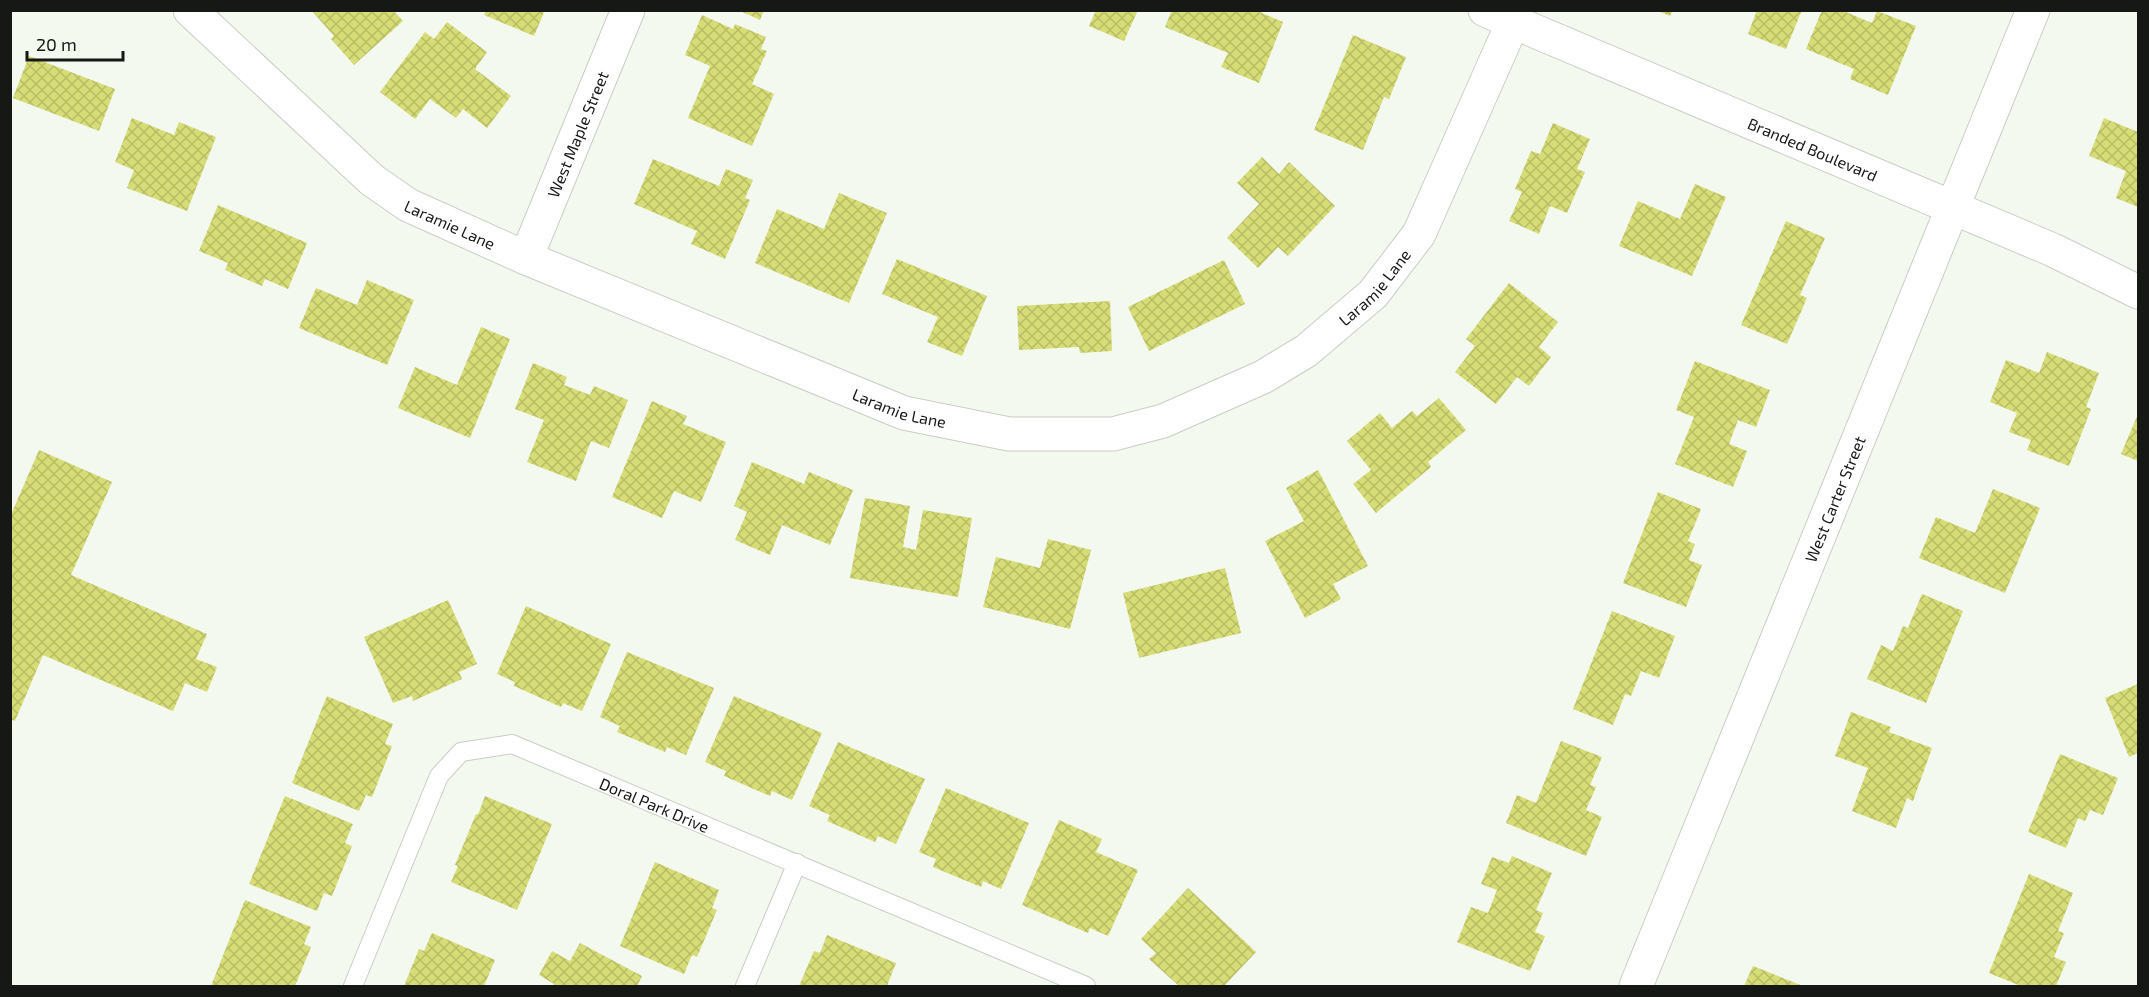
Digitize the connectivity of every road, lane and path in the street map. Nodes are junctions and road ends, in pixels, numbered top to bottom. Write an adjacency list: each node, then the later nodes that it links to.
1 (190, 10): 6 (street, Laramie Lane)
2 (628, 10): 6 (street, West Maple Street)
3 (2033, 10): 5 (street, West Carter Street)
4 (1499, 16): 5 (street, Branded Boulevard); 6 (street, Laramie Lane)
5 (1951, 208): 7 (street, Branded Boulevard); 12 (street, West Carter Street)
6 (526, 258)
7 (2139, 292)
8 (797, 863): 9 (lane, Doral Park Drive); 10 (lane); 11 (lane, Doral Park Drive)
9 (353, 987)
10 (745, 987)
11 (1086, 987)
12 (1636, 987)

